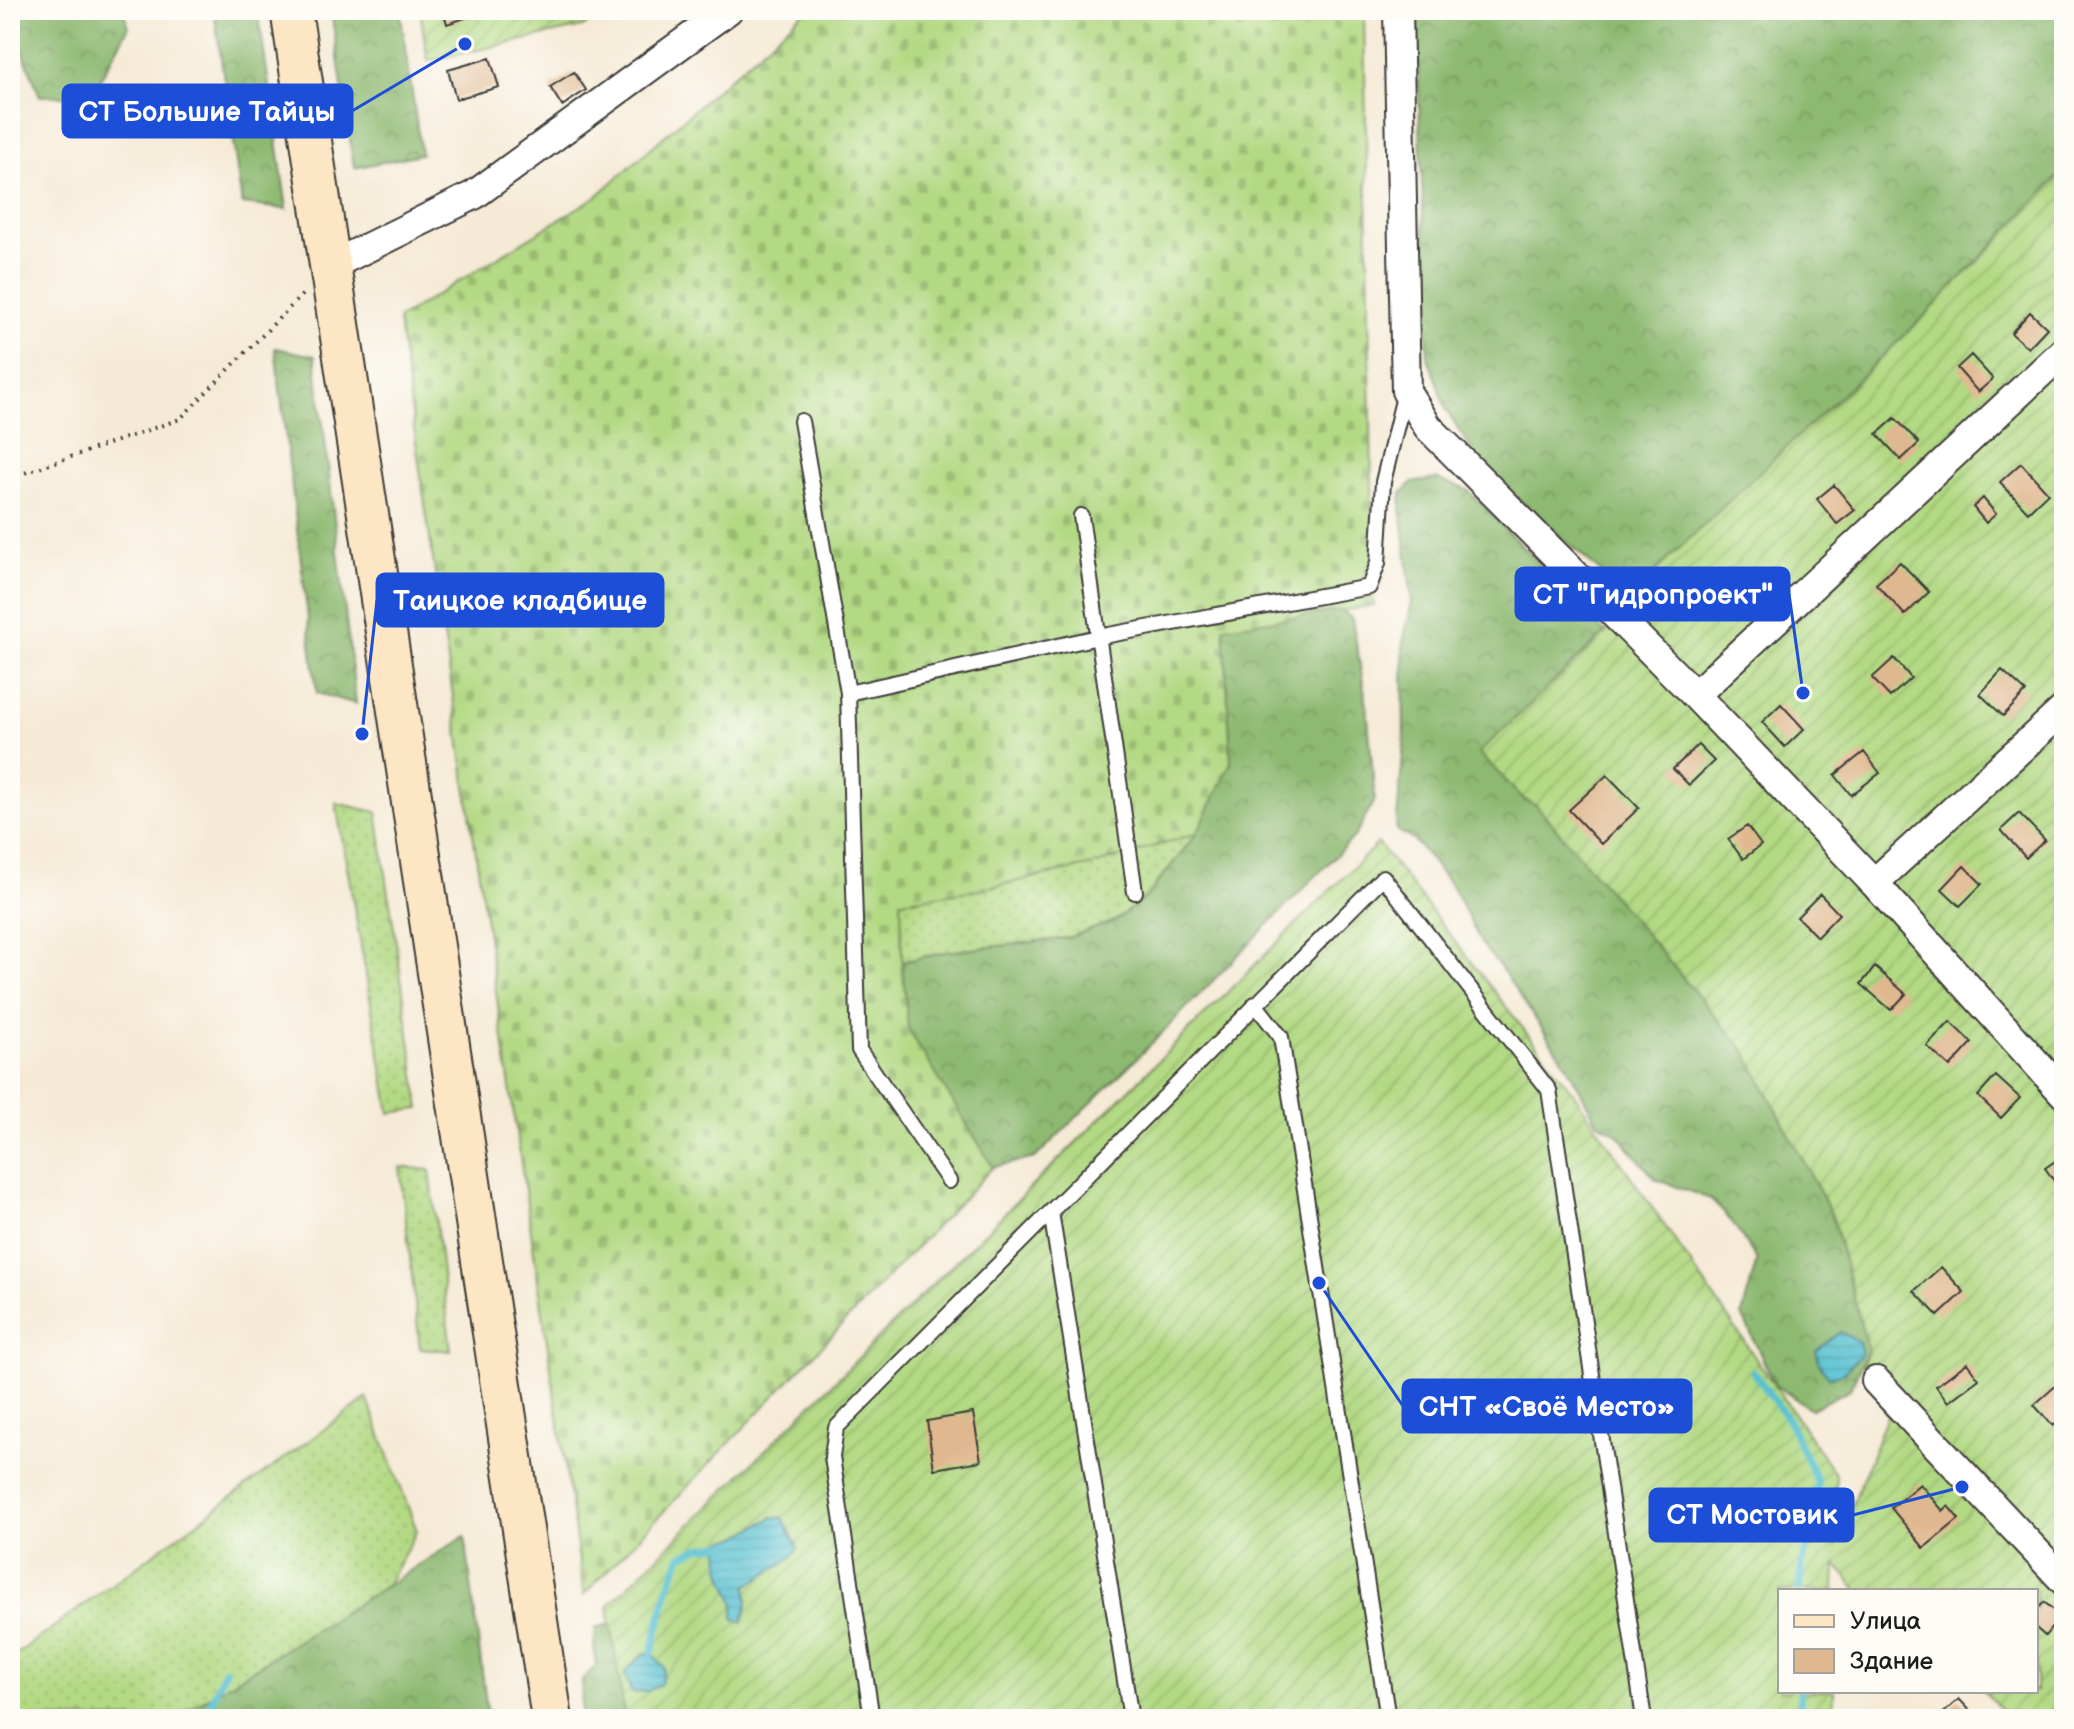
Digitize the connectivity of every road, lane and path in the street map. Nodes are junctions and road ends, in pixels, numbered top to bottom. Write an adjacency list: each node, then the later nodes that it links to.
1 (291, 10): 4 (main road)
2 (728, 10): 4 (street)
3 (1398, 10): 6 (street)
4 (330, 266): 8 (path); 22 (main road)
5 (2064, 351): 12 (street)
6 (1406, 391): 10 (lane); 12 (street)
7 (801, 421): 11 (lane)
8 (10, 478)
9 (1081, 516): 10 (lane)
10 (1098, 637): 11 (lane); 15 (lane)
11 (848, 693): 18 (lane)
12 (1695, 695): 14 (street)
13 (2064, 709): 14 (street)
14 (1874, 883): 17 (street)
15 (1135, 892)
16 (1255, 1004): 19 (lane); 25 (lane); 26 (lane)
17 (2060, 1082)
18 (949, 1181)
19 (1051, 1212): 23 (lane); 24 (lane)
20 (1876, 1381): 21 (street)
21 (2064, 1581)
22 (552, 1719)
23 (872, 1719)
24 (1131, 1719)
25 (1388, 1719)
26 (1644, 1719)

